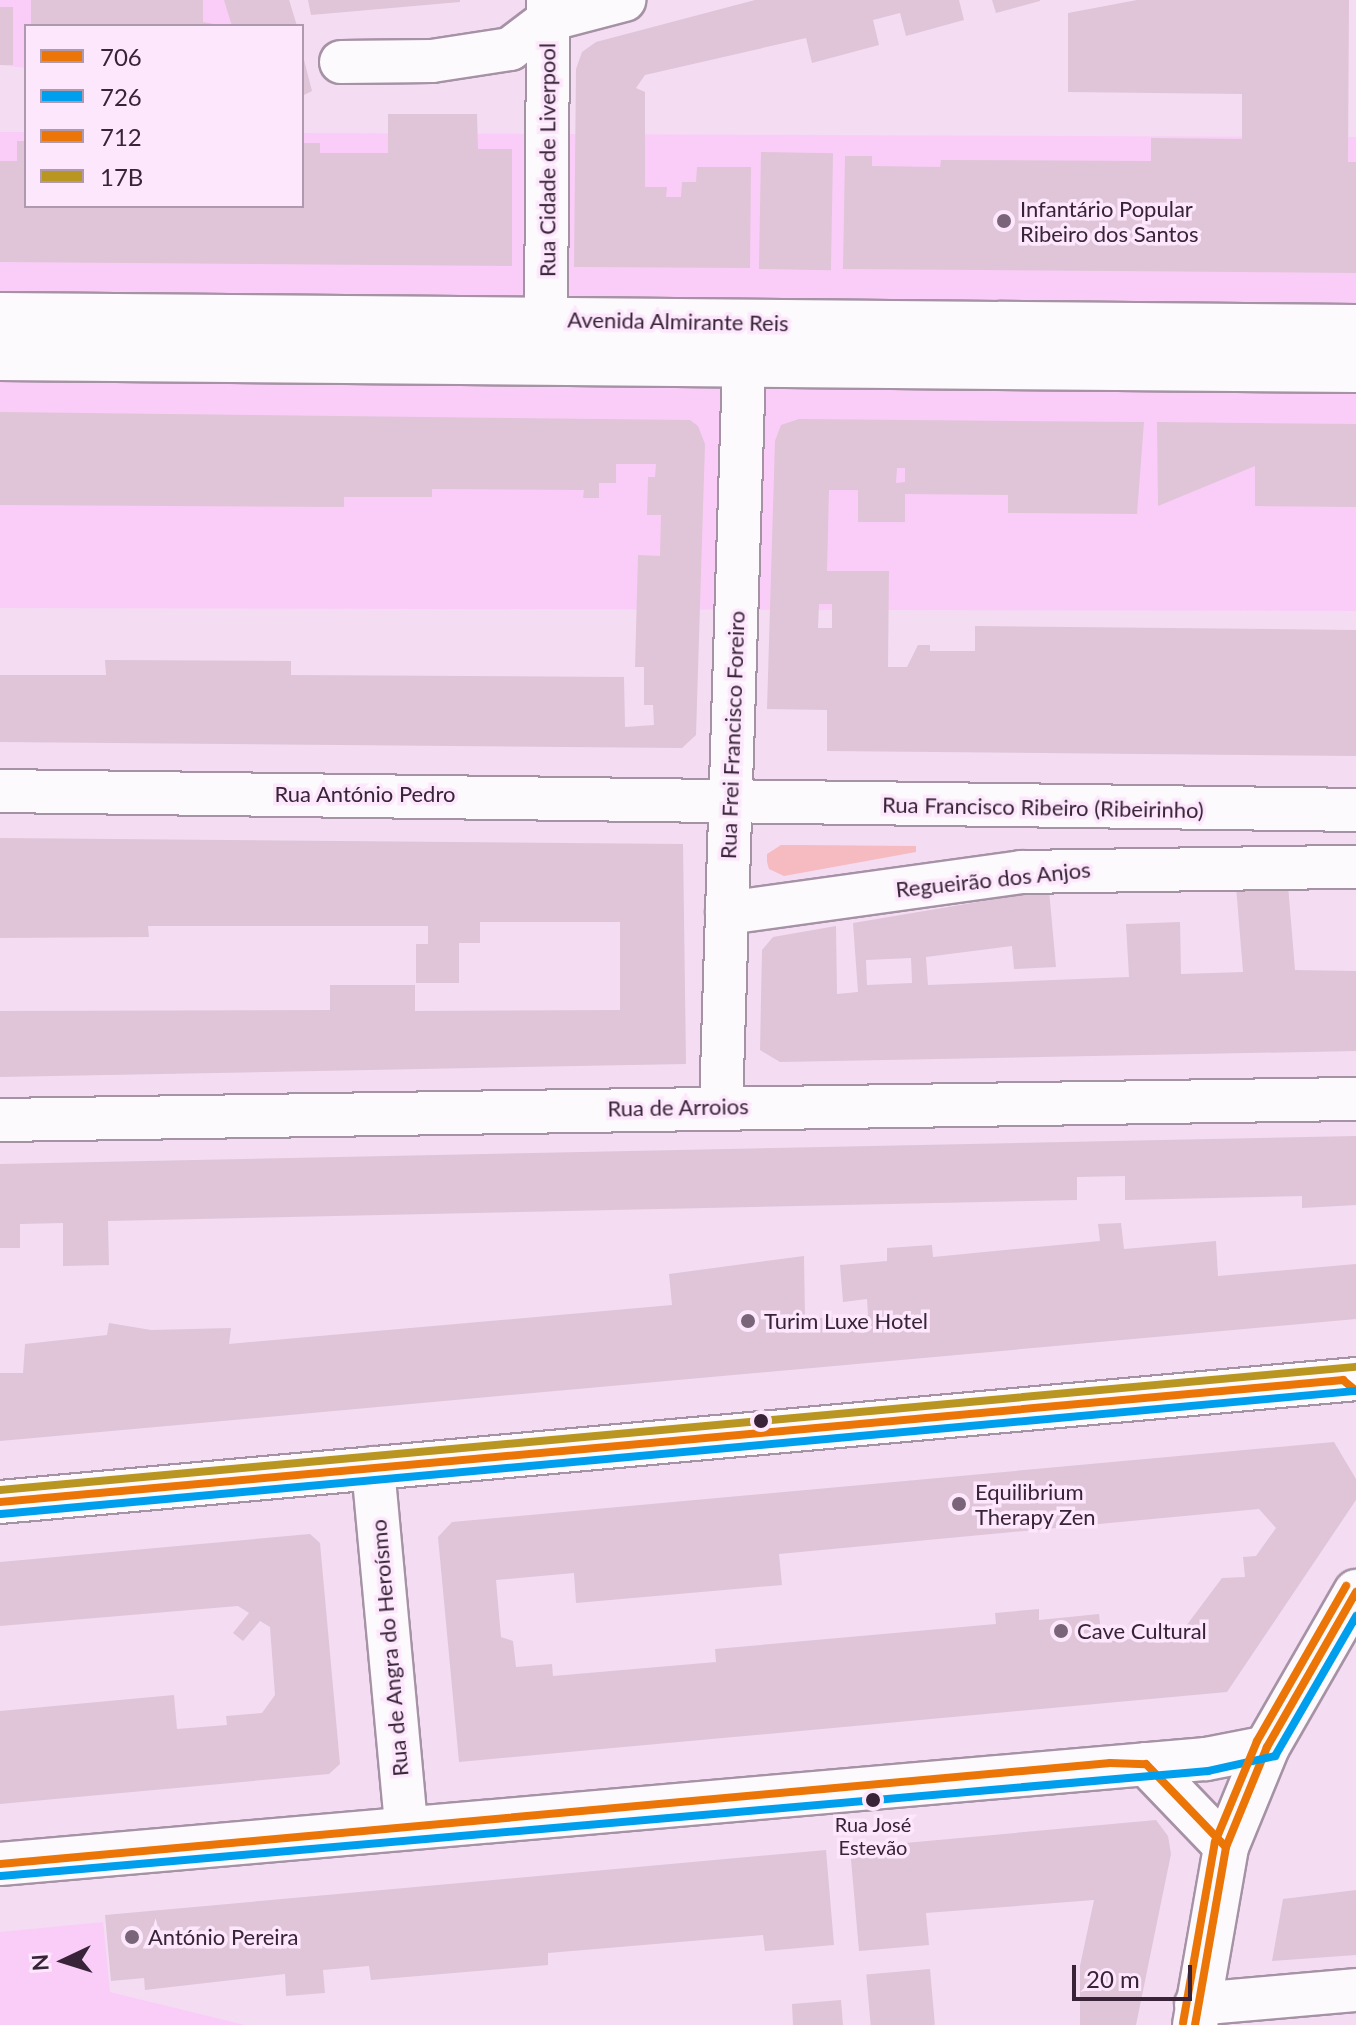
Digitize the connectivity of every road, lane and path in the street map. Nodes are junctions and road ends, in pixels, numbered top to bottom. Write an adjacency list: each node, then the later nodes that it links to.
1 (624, 0): 2 (street)
2 (548, 10): 3 (street); 5 (street, Rua Cidade de Liverpool)
3 (341, 62)
4 (0, 315): 5 (main road, Avenida Almirante Reis)
5 (546, 320): 6 (main road, Avenida Almirante Reis)
6 (746, 321): 7 (main road, Avenida Almirante Reis); 9 (main road)
7 (1356, 327)
8 (0, 358): 9 (main road, Avenida Almirante Reis)
9 (744, 364): 10 (main road, Avenida Almirante Reis); 12 (street, Rua Frei Francisco Foreiro)
10 (1356, 370)
11 (0, 791): 12 (street, Rua António Pedro)
12 (730, 803): 13 (street, Rua Francisco Ribeiro (Ribeirinho)); 15 (street, Rua Frei Francisco Foreiro)
13 (1356, 810)
14 (1356, 867): 15 (street, Regueirão dos Anjos)
15 (727, 913): 17 (street, Rua Frei Francisco Foreiro)
16 (1356, 1099): 17 (street, Rua de Arroios)
17 (721, 1106): 18 (street, Rua de Arroios)
18 (0, 1120)
19 (1352, 1383): 20 (street)
20 (373, 1468): 21 (street); 25 (street, Rua de Angra do Heroísmo)
21 (0, 1502)
22 (1356, 1592): 23 (main road)
23 (1267, 1747): 24 (street); 26 (main road)
24 (1146, 1764): 25 (street); 26 (street)
25 (406, 1827): 27 (street)
26 (1226, 1847): 29 (main road)
27 (0, 1864)
28 (1356, 1990): 29 (street)
29 (1195, 2015)

